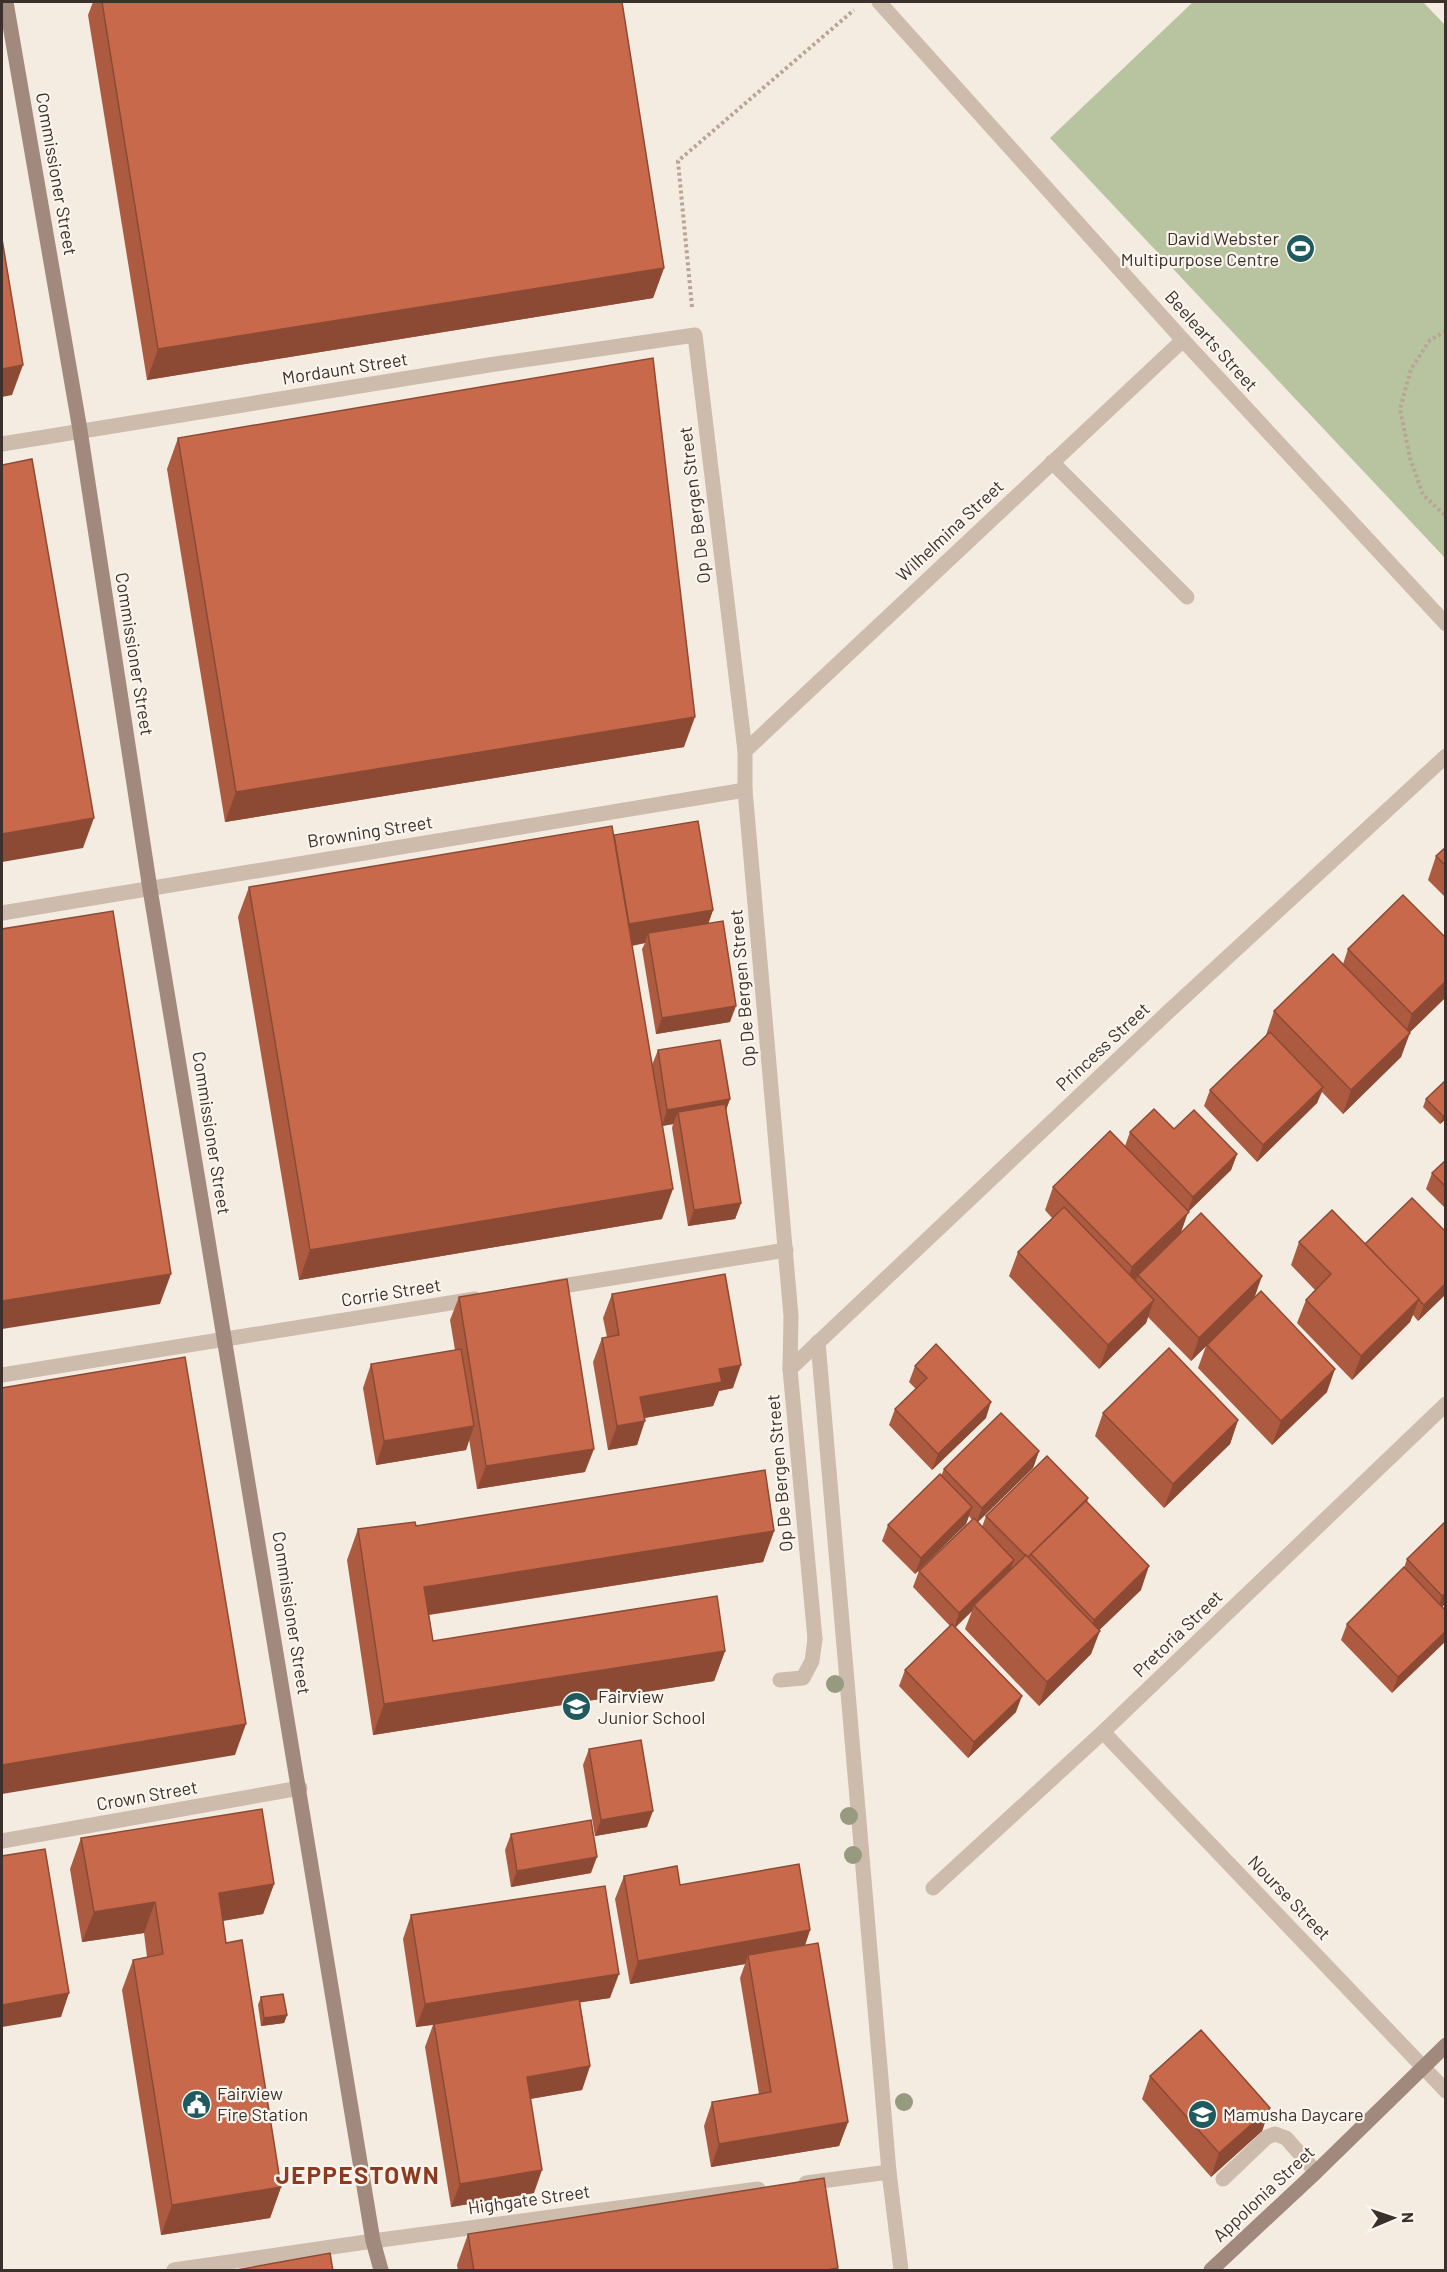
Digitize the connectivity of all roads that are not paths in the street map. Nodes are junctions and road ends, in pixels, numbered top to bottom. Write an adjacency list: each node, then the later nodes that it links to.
1 (6, 2): 5 (main road, Commissioner Street)
2 (879, 2): 4 (street, Beelearts Street)
3 (695, 335): 5 (street, Mordaunt Street); 10 (street, Op De Bergen Street)
4 (1183, 340): 7 (street, Wilhelmina Street); 9 (street, Beelearts Street)
5 (80, 430): 6 (street, Mordaunt Street); 13 (main road, Commissioner Street)
6 (2, 444)
7 (1052, 462): 8 (street); 10 (street, Wilhelmina Street)
8 (1187, 597)
9 (1446, 624)
10 (745, 751): 12 (street, Op De Bergen Street)
11 (1446, 756): 19 (street, Princess Street)
12 (745, 790): 13 (street, Browning Street); 15 (street, Op De Bergen Street)
13 (150, 889): 14 (street, Browning Street); 18 (main road, Commissioner Street)
14 (2, 913)
15 (786, 1250): 16 (street); 20 (street, Op De Bergen Street)
16 (531, 1291)
17 (484, 1298): 18 (street, Corrie Street)
18 (225, 1338): 21 (street, Corrie Street); 25 (main road, Commissioner Street)
19 (818, 1342): 20 (street, Princess Street); 31 (street)
20 (790, 1370): 23 (street, Op De Bergen Street)
21 (2, 1376)
22 (1446, 1404): 24 (street, Pretoria Street)
23 (780, 1680)
24 (1103, 1732): 27 (street, Pretoria Street); 29 (street, Nourse Street)
25 (300, 1788): 26 (street, Crown Street); 36 (main road, Commissioner Street)
26 (2, 1841)
27 (933, 1887)
28 (1446, 2044): 29 (main road, Appolonia Street)
29 (1422, 2066): 30 (street, Nourse Street); 32 (main road, Appolonia Street)
30 (1446, 2091)
31 (889, 2172): 34 (street); 39 (street)
32 (1316, 2172): 33 (street); 40 (main road, Appolonia Street)
33 (1223, 2178)
34 (795, 2184)
35 (772, 2187): 36 (street, Highgate Street)
36 (373, 2241): 37 (street, Highgate Street); 38 (main road, Commissioner Street)
37 (174, 2271)
38 (381, 2271)
39 (901, 2271)
40 (1211, 2271)

